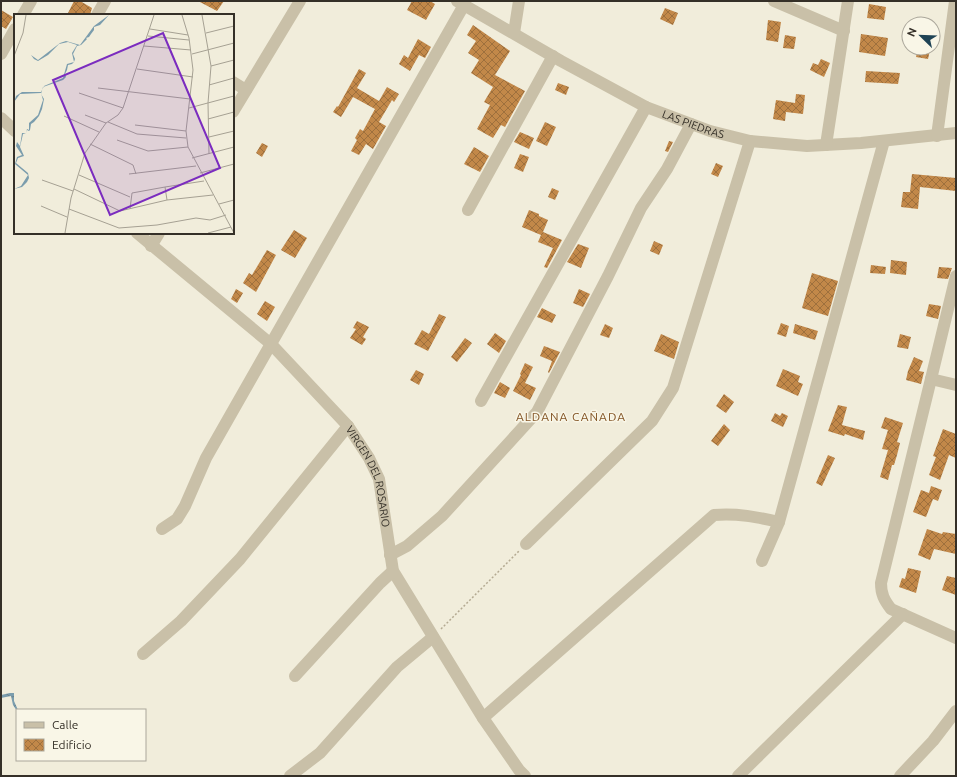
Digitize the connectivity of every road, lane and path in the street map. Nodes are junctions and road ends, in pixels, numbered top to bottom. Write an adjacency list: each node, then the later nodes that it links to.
1 (31, 1): 9 (street)
2 (105, 1): 10 (street)
3 (300, 1): 17 (street)
4 (519, 1): 13 (street)
5 (774, 1): 12 (street)
6 (848, 1): 12 (street)
7 (955, 1): 24 (street)
8 (460, 3): 13 (street, LAS PIEDRAS); 33 (street)
9 (24, 14)
10 (98, 14)
11 (14, 31): 14 (street)
12 (844, 31): 27 (street)
13 (514, 33): 15 (street, LAS PIEDRAS)
14 (1, 54)
15 (553, 56): 18 (street, LAS PIEDRAS); 28 (street)
16 (234, 83): 17 (street)
17 (246, 90): 19 (street)
18 (646, 107): 21 (street, LAS PIEDRAS); 36 (street)
19 (234, 110)
20 (1, 118): 22 (street)
21 (691, 124): 25 (street, LAS PIEDRAS); 41 (street)
22 (14, 130)
23 (956, 133): 24 (street, LAS PIEDRAS)
24 (937, 136): 26 (street, LAS PIEDRAS)
25 (750, 141): 27 (street, LAS PIEDRAS); 40 (street)
26 (884, 141): 27 (street, LAS PIEDRAS); 38 (street)
27 (826, 145)
28 (468, 210)
29 (138, 234): 31 (street, VIRGEN DEL ROSARIO)
30 (158, 234): 31 (street)
31 (151, 246): 33 (street, VIRGEN DEL ROSARIO)
32 (956, 276): 34 (street)
33 (271, 344): 37 (street, VIRGEN DEL ROSARIO); 39 (street)
34 (931, 379): 35 (street); 44 (street)
35 (956, 385)
36 (481, 401)
37 (348, 426): 41 (street, VIRGEN DEL ROSARIO); 47 (street)
38 (779, 522): 42 (street); 50 (street)
39 (162, 529)
40 (526, 544): 45 (path)
41 (390, 555): 43 (street, VIRGEN DEL ROSARIO)
42 (762, 561)
43 (393, 571): 45 (street, VIRGEN DEL ROSARIO); 48 (street)
44 (903, 614): 46 (street); 53 (street)
45 (433, 637): 50 (street, VIRGEN DEL ROSARIO); 51 (street)
46 (956, 638)
47 (143, 654)
48 (295, 676)
49 (956, 711): 54 (street)
50 (483, 718): 52 (street, VIRGEN DEL ROSARIO)
51 (290, 776)
52 (525, 776)
53 (738, 776)
54 (900, 776)

